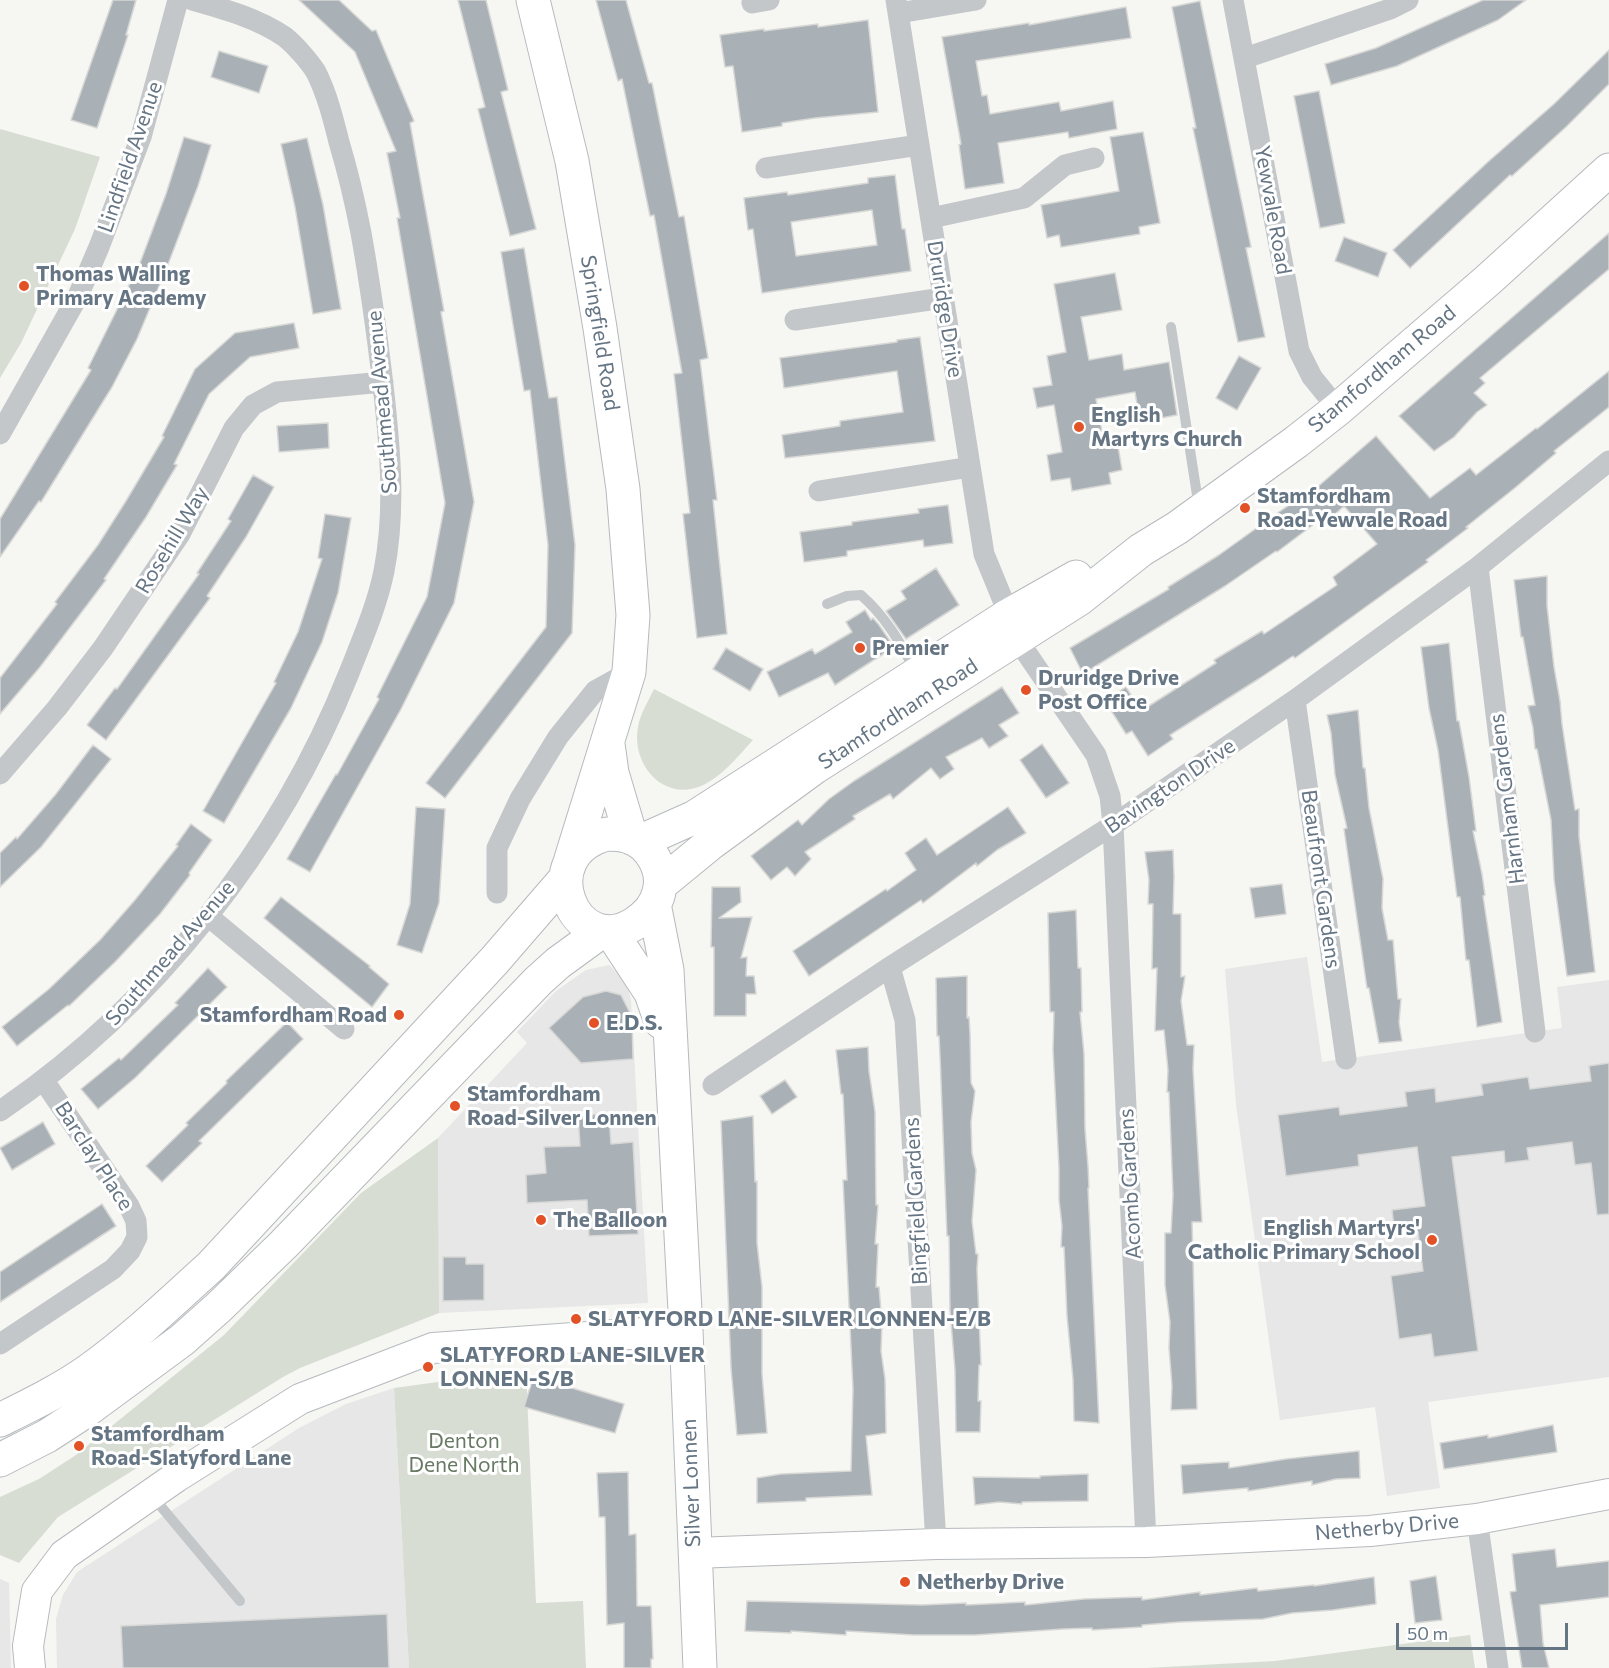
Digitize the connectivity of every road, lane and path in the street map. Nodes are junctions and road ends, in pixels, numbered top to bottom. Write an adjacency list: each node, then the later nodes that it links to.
1 (178, 0): 19 (street, Lindfield Avenue)
2 (192, 0): 17 (street, Southmead Avenue)
3 (533, 0): 27 (main road, Springfield Road)
4 (976, 0): 7 (street)
5 (1233, 0): 8 (street, Yewvale Road)
6 (1408, 0): 8 (street)
7 (898, 6): 9 (street, Druridge Drive)
8 (1245, 58): 18 (street, Yewvale Road)
9 (919, 145): 11 (street); 13 (street, Druridge Drive)
10 (1094, 158): 13 (street)
11 (766, 168)
12 (1609, 170): 18 (main road, Stamfordham Road)
13 (931, 218): 14 (street, Druridge Drive)
14 (943, 298): 15 (street); 21 (street, Druridge Drive)
15 (795, 320)
16 (1171, 327): 23 (lane)
17 (383, 382): 31 (street, Rosehill Way); 37 (street, Southmead Avenue)
18 (1338, 409): 23 (main road, Stamfordham Road)
19 (0, 434)
20 (1609, 461): 24 (street, Bavington Drive)
21 (970, 467): 22 (street); 26 (street, Druridge Drive)
22 (819, 491)
23 (1200, 511): 26 (main road, Stamfordham Road)
24 (1478, 567): 29 (street, Bavington Drive); 41 (street, Harnham Gardens)
25 (827, 604): 28 (lane)
26 (1013, 627): 28 (main road, Stamfordham Road); 32 (street, Acomb Gardens); 36 (main road, Stamfordham Road)
27 (629, 672): 30 (main road, Springfield Road); 35 (street)
28 (916, 673): 33 (main road, Stamfordham Road)
29 (1295, 700): 32 (street, Bavington Drive); 43 (street, Beaufront Gardens)
30 (607, 742): 33 (main road, Springfield Road); 34 (main road, Springfield Road)
31 (0, 774)
32 (1113, 825): 39 (street, Bavington Drive); 54 (street, Acomb Gardens)
33 (635, 840): 34 (main road); 36 (main road)
34 (568, 869): 38 (main road); 49 (main road)
35 (497, 893)
36 (658, 894): 38 (main road); 42 (main road, Silver Lonnen)
37 (208, 916): 40 (street); 44 (street, Southmead Avenue)
38 (607, 932): 42 (main road, Silver Lonnen); 50 (main road)
39 (891, 967): 45 (street, Bavington Drive); 55 (street, Bingfield Gardens)
40 (344, 1029)
41 (1535, 1032)
42 (669, 1047): 47 (main road, Silver Lonnen)
43 (1346, 1059)
44 (44, 1081): 46 (street, Southmead Avenue); 48 (street, Barclay Place)
45 (713, 1085)
46 (0, 1111)
47 (686, 1330): 52 (street); 56 (main road, Silver Lonnen)
48 (0, 1344)
49 (0, 1420)
50 (0, 1460)
51 (1609, 1494): 53 (street, Netherby Drive)
52 (150, 1495): 57 (lane); 58 (street)
53 (1477, 1519): 54 (street, Netherby Drive); 60 (street)
54 (1146, 1542): 55 (street, Netherby Drive)
55 (936, 1544): 56 (street, Netherby Drive)
56 (694, 1553): 59 (main road, Silver Lonnen)
57 (240, 1601)
58 (30, 1668)
59 (700, 1668)
60 (1498, 1668)

